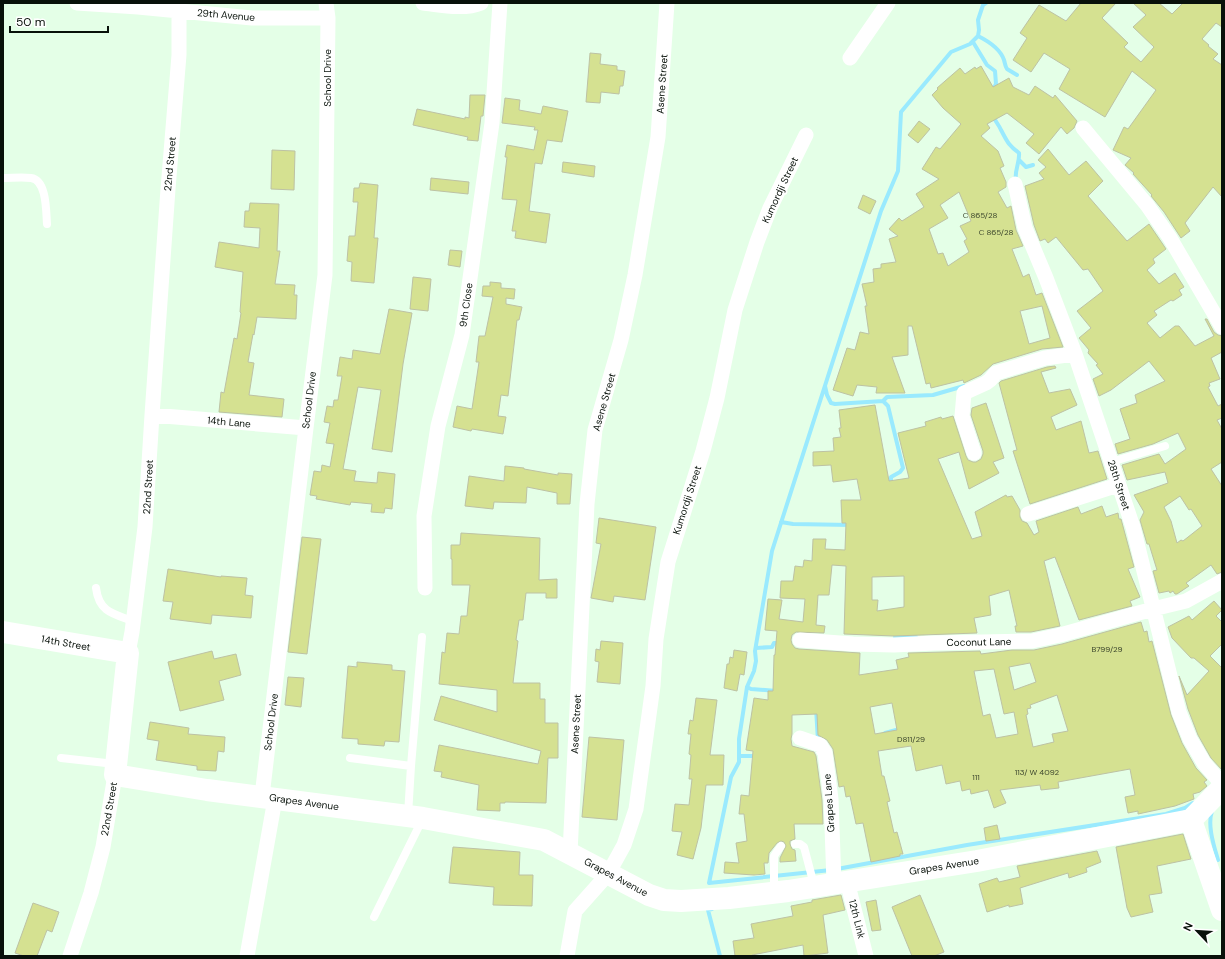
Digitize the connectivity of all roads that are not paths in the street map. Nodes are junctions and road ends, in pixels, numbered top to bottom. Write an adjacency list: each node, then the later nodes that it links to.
1 (77, 3): 8 (street, 29th Avenue)
2 (326, 3): 10 (street, School Drive)
3 (423, 3): 4 (street)
4 (481, 3)
5 (500, 3): 28 (street, 9th Close)
6 (667, 3): 47 (street, Asene Street)
7 (888, 3): 11 (street)
8 (138, 5): 9 (street, 29th Avenue)
9 (179, 11): 10 (street, 29th Avenue); 19 (street, 22nd Street)
10 (328, 18): 20 (street, School Drive)
11 (850, 58)
12 (1084, 128): 17 (street)
13 (806, 135): 48 (street, Kumordji Street)
14 (3, 178): 16 (lane)
15 (1015, 184): 18 (street, 28th Street)
16 (47, 224)
17 (1222, 327)
18 (1075, 354): 22 (street); 23 (street, 28th Street)
19 (152, 415): 20 (street, 14th Lane); 30 (street, 22nd Street)
20 (306, 428): 42 (street, School Drive)
21 (1165, 446): 23 (lane)
22 (974, 453)
23 (1111, 462): 24 (street, 28th Street)
24 (1118, 485): 25 (street); 29 (street, 28th Street)
25 (1028, 514)
26 (1222, 581): 29 (street, Coconut Lane)
27 (96, 588): 30 (lane)
28 (425, 588)
29 (1153, 609): 33 (street, Coconut Lane); 40 (street, 28th Street)
30 (133, 621): 34 (street, 22nd Street)
31 (3, 632): 34 (street, 14th Street)
32 (422, 637): 38 (lane)
33 (800, 640)
34 (128, 653): 39 (street, 22nd Street)
35 (800, 738): 49 (street, Grapes Lane)
36 (61, 758): 39 (lane)
37 (350, 758): 38 (lane)
38 (411, 766): 43 (lane)
39 (116, 770): 42 (street, Grapes Avenue); 53 (street, 22nd Street)
40 (1222, 784)
41 (1222, 788): 44 (street)
42 (269, 797): 43 (street, Grapes Avenue); 54 (street, School Drive)
43 (415, 817): 47 (street, Grapes Avenue); 52 (lane)
44 (1190, 820): 49 (street, Grapes Avenue); 51 (street)
45 (795, 844): 49 (lane)
46 (781, 846): 50 (lane)
47 (570, 853): 48 (street, Grapes Avenue)
48 (608, 874): 50 (street, Grapes Avenue); 55 (street, Kumordji Street)
49 (832, 884): 50 (street, Grapes Avenue); 56 (street, 12th Link)
50 (774, 893)
51 (1221, 901)
52 (374, 917)
53 (70, 956)
54 (247, 956)
55 (566, 956)
56 (866, 956)

